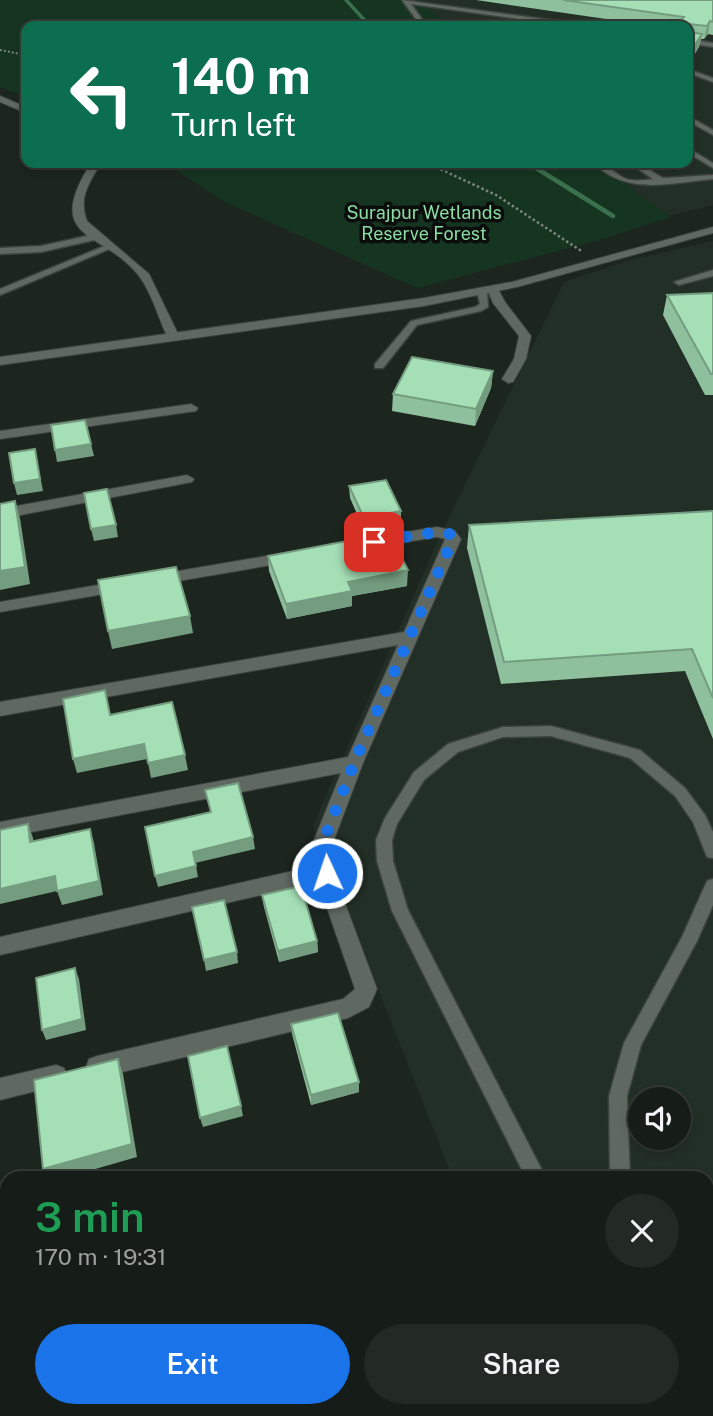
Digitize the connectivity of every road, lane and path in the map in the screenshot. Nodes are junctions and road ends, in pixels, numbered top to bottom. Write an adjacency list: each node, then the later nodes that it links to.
1 (406, 1): 2 (lane); 3 (lane)
2 (420, 21)
3 (546, 21)
4 (693, 42): 5 (lane)
5 (713, 45)
6 (0, 50): 7 (path)
7 (21, 54)
8 (693, 73): 9 (lane)
9 (713, 79)
10 (0, 99): 11 (street)
11 (21, 108)
12 (693, 121): 13 (lane)
13 (713, 133)
14 (693, 153): 15 (lane)
15 (713, 166)
16 (93, 168): 23 (street)
17 (438, 168): 26 (path)
18 (605, 168): 21 (lane)
19 (642, 168): 21 (lane)
20 (713, 177): 21 (lane)
21 (663, 181)
22 (713, 230): 26 (street)
23 (96, 237): 24 (street); 25 (lane)
24 (110, 247): 30 (lane); 31 (street)
25 (0, 251)
26 (598, 262): 29 (street)
27 (713, 273): 28 (lane)
28 (679, 282)
29 (487, 290): 31 (street); 33 (lane); 34 (street)
30 (0, 292)
31 (173, 336): 32 (street)
32 (0, 361)
33 (379, 366)
34 (508, 379)
35 (191, 408): 36 (street)
36 (0, 435)
37 (187, 479): 38 (street)
38 (0, 514)
39 (348, 547): 42 (street)
40 (307, 554): 41 (street)
41 (0, 607)
42 (409, 637): 43 (street); 44 (street)
43 (0, 709)
44 (354, 763): 45 (street); 47 (street)
45 (0, 830)
46 (713, 852): 51 (lane)
47 (327, 873): 49 (street); 50 (street)
48 (713, 886): 52 (lane)
49 (0, 946)
50 (0, 1089)
51 (532, 1171)
52 (620, 1171)

